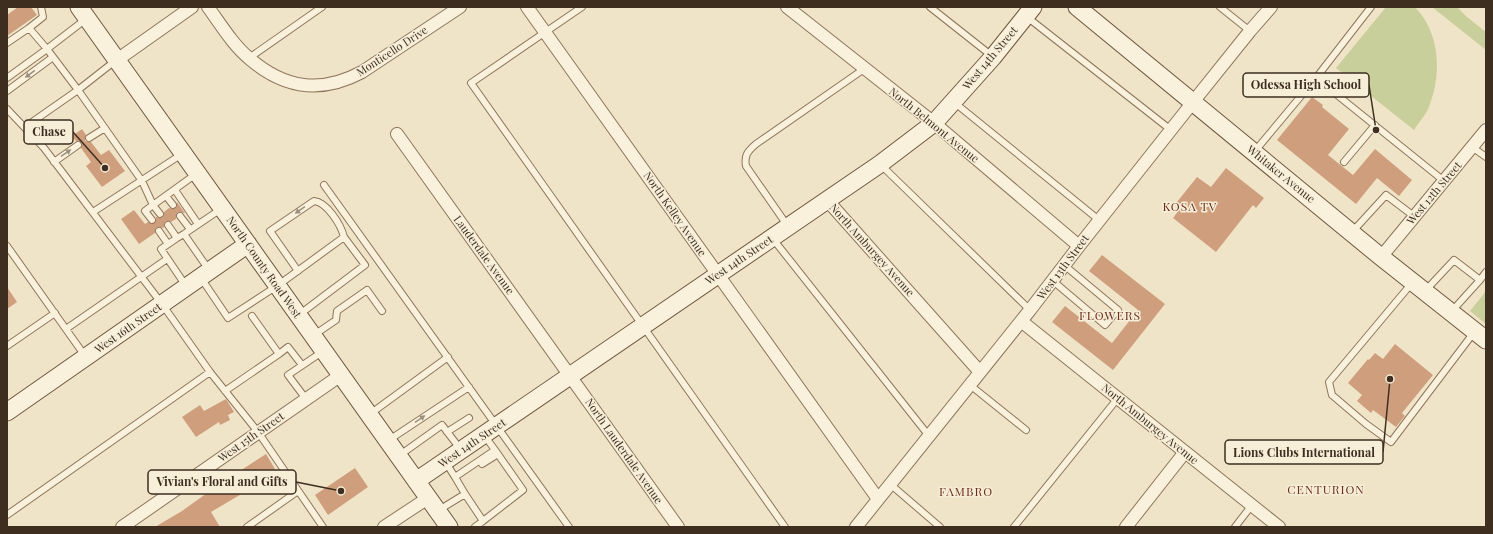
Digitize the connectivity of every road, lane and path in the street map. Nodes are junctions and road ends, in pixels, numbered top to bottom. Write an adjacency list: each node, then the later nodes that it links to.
1 (41, 7): 16 (lane)
2 (192, 7): 24 (street)
3 (208, 7): 23 (street, Monticello Drive)
4 (322, 7): 23 (lane)
5 (460, 7): 23 (street, Monticello Drive)
6 (527, 7): 17 (street, North Kelley Avenue)
7 (582, 7): 17 (lane)
8 (786, 7): 25 (street, North Belmont Avenue)
9 (930, 7): 22 (lane)
10 (1077, 7): 31 (street, Whitaker Avenue)
11 (1220, 7): 18 (lane)
12 (1271, 7): 18 (street, West 13th Street)
13 (1371, 7): 27 (lane)
14 (1029, 11): 22 (street, West 14th Street); 37 (lane)
15 (83, 12): 20 (lane); 24 (street, North County Road West)
16 (30, 28): 19 (lane); 20 (lane)
17 (545, 31): 85 (street, North Kelley Avenue); 100 (lane)
18 (1250, 31): 31 (street, West 13th Street)
19 (7, 43)
20 (47, 49): 21 (lane); 26 (lane)
21 (53, 57): 28 (lane); 29 (lane, one-way to 29)
22 (993, 57): 30 (street, West 14th Street)
23 (249, 58)
24 (117, 60): 28 (lane); 44 (street, North County Road West)
25 (864, 69): 33 (street, North Belmont Avenue); 67 (lane)
26 (7, 78)
27 (1316, 78): 34 (lane); 43 (lane)
28 (78, 90): 35 (lane); 36 (lane)
29 (7, 91)
30 (953, 102): 33 (street, West 14th Street); 64 (lane)
31 (1193, 102): 37 (street, West 13th Street); 43 (street, Whitaker Avenue)
32 (7, 109): 35 (lane)
33 (934, 123): 48 (street, West 14th Street); 78 (street, North Belmont Avenue)
34 (1375, 125): 47 (lane); 51 (lane)
35 (25, 127): 46 (lane)
36 (105, 128): 40 (lane); 50 (lane)
37 (1171, 130): 64 (street, West 13th Street)
38 (1486, 130): 42 (street, West 12th Street)
39 (397, 134): 113 (street, Lauderdale Avenue)
40 (89, 138)
41 (78, 145): 46 (lane, one-way to 41)
42 (1472, 147): 45 (lane); 51 (street, West 12th Street)
43 (1254, 152): 70 (street, Whitaker Avenue)
44 (183, 153): 49 (street, North County Road West); 50 (lane)
45 (1485, 155)
46 (54, 162): 59 (lane)
47 (1344, 162)
48 (880, 164): 55 (street, West 14th Street); 93 (lane)
49 (198, 173): 53 (lane); 58 (street, North County Road West)
50 (142, 181): 56 (lane); 59 (lane)
51 (1444, 181): 62 (street, West 12th Street)
52 (324, 185): 108 (lane)
53 (175, 190): 54 (lane); 65 (lane)
54 (166, 196): 56 (lane); 57 (lane)
55 (827, 200): 67 (street, West 14th Street); 111 (street, North Amburgey Avenue)
56 (154, 205): 60 (lane); 63 (lane)
57 (173, 205)
58 (222, 208): 65 (lane); 76 (street, North County Road West)
59 (93, 212): 86 (lane)
60 (160, 214)
61 (180, 216): 68 (lane)
62 (1414, 217): 70 (lane); 79 (street, West 12th Street)
63 (152, 220)
64 (1099, 220): 78 (street, West 13th Street)
65 (198, 224): 68 (lane)
66 (168, 225): 74 (lane)
67 (788, 226): 73 (street, West 14th Street)
68 (190, 229): 71 (lane)
69 (159, 231): 75 (lane)
70 (1352, 233): 79 (street, Whitaker Avenue)
71 (184, 234): 74 (lane); 84 (lane)
72 (344, 237): 82 (lane); 82 (lane, one-way to 82); 97 (lane)
73 (772, 237): 85 (street, West 14th Street); 126 (lane)
74 (177, 238): 75 (lane)
75 (168, 244): 80 (lane)
76 (248, 244): 84 (street, West 16th Street); 89 (street, North County Road West)
77 (7, 246): 96 (lane)
78 (1079, 246): 81 (street, West 13th Street)
79 (1381, 257): 90 (street, Whitaker Avenue)
80 (167, 259): 86 (lane); 91 (lane)
81 (1064, 265): 88 (street, West 13th Street); 88 (lane)
82 (298, 270): 89 (lane)
83 (1486, 272): 87 (lane)
84 (205, 274): 89 (lane); 91 (street, West 16th Street)
85 (718, 275): 100 (street, West 14th Street); 138 (street, North Kelley Avenue)
86 (142, 278): 92 (lane); 101 (lane)
87 (1480, 280): 90 (lane); 95 (lane)
88 (1053, 281): 93 (street, West 13th Street)
89 (277, 286): 97 (street, North County Road West)
90 (1419, 286): 95 (street, Whitaker Avenue); 102 (lane)
91 (187, 287): 92 (street, West 16th Street)
92 (162, 304): 107 (street, West 16th Street); 110 (lane)
93 (1030, 310): 99 (street, West 13th Street)
94 (382, 311): 103 (lane)
95 (1451, 312): 102 (street, Whitaker Avenue)
96 (55, 313): 101 (lane); 104 (lane)
97 (298, 315): 103 (street, North County Road West)
98 (252, 316): 106 (lane)
99 (1021, 321): 111 (street, West 13th Street); 117 (street, North Amburgey Avenue)
100 (642, 326): 113 (street, West 14th Street); 151 (lane)
101 (66, 330): 107 (lane)
102 (1481, 335)
103 (313, 336): 105 (street, North County Road West)
104 (7, 346)
105 (324, 351): 109 (lane); 112 (street, North County Road West)
106 (279, 354): 109 (lane); 116 (lane)
107 (86, 357): 119 (street, West 16th Street)
108 (448, 358): 115 (lane); 120 (lane)
109 (302, 366): 118 (lane)
110 (210, 372): 116 (lane); 141 (lane)
111 (980, 372): 114 (street, West 13th Street)
112 (341, 375): 118 (street, West 15th Street); 120 (street, North County Road West)
113 (570, 376): 122 (street, West 14th Street); 150 (street, North Lauderdale Avenue)
114 (970, 385): 123 (lane); 126 (street, West 13th Street)
115 (469, 387): 122 (lane); 127 (lane, one-way to 115)
116 (225, 391): 124 (lane)
117 (1118, 398): 130 (street, North Amburgey Avenue); 154 (lane)
118 (306, 399): 124 (street, West 15th Street)
119 (7, 411)
120 (369, 414): 127 (street, North County Road West)
121 (469, 418): 125 (lane)
122 (490, 430): 128 (street, West 14th Street); 129 (lane); 149 (lane)
123 (1026, 430)
124 (258, 432): 136 (lane); 143 (street, West 15th Street)
125 (447, 432): 128 (lane); 131 (lane)
126 (929, 436): 135 (street, West 13th Street)
127 (388, 441): 131 (street, North County Road West)
128 (461, 451): 132 (street, West 14th Street)
129 (497, 452): 133 (lane); 142 (lane)
130 (1186, 452): 140 (street, North Amburgey Avenue); 155 (street)
131 (398, 456): 134 (street, North County Road West)
132 (445, 461): 133 (lane); 134 (street, West 14th Street)
133 (455, 478): 137 (lane)
134 (416, 481): 139 (street, North County Road West)
135 (890, 484): 138 (street, West 13th Street); 153 (lane)
136 (298, 491): 144 (lane); 145 (lane)
137 (465, 494): 139 (lane); 142 (lane)
138 (878, 499): 152 (street, West 13th Street)
139 (433, 505): 146 (street); 147 (street, North County Road West)
140 (1252, 505): 156 (lane); 157 (street, North Amburgey Avenue)
141 (7, 514)
142 (483, 521): 148 (lane)
143 (122, 527)
144 (247, 527)
145 (323, 527)
146 (384, 527)
147 (449, 527)
148 (475, 527)
149 (569, 527)
150 (678, 527)
151 (785, 527)
152 (856, 527)
153 (940, 527)
154 (1014, 527)
155 (1126, 527)
156 (1235, 527)
157 (1279, 527)

